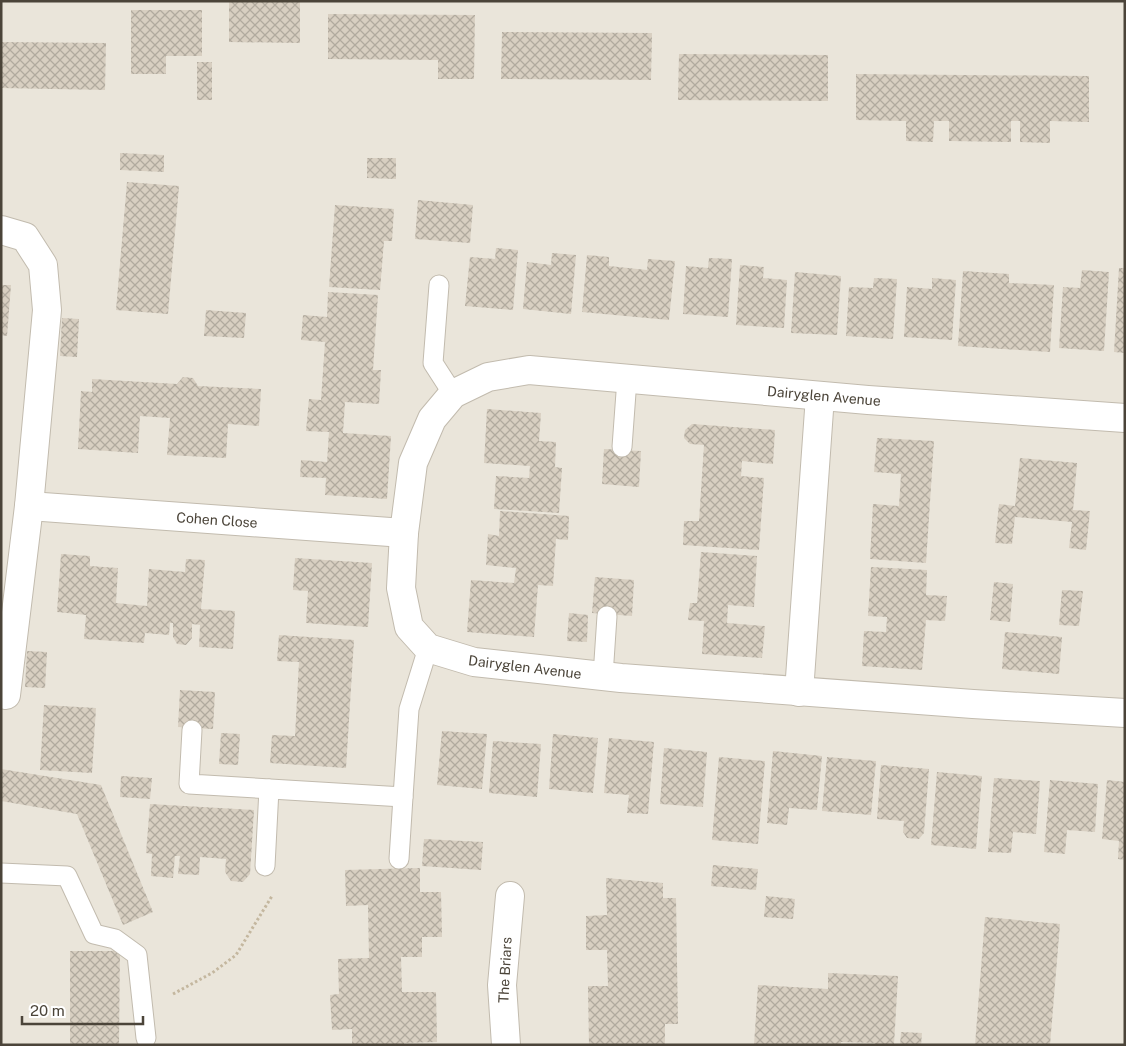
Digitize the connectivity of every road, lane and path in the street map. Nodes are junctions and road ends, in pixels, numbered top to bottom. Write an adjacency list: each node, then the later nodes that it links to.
1 (1, 230): 8 (street)
2 (439, 285): 4 (lane)
3 (627, 379): 4 (street, Dairyglen Avenue); 5 (street, Dairyglen Avenue); 7 (lane)
4 (453, 394): 9 (street, Dairyglen Avenue)
5 (820, 396): 6 (street, Dairyglen Avenue); 13 (street)
6 (1125, 418)
7 (622, 447)
8 (29, 506): 9 (street, Cohen Close); 14 (street)
9 (404, 533): 11 (street, Dairyglen Avenue)
10 (607, 616): 12 (lane)
11 (428, 648): 12 (street, Dairyglen Avenue); 18 (lane)
12 (603, 676): 13 (street, Dairyglen Avenue)
13 (799, 692): 15 (street, Dairyglen Avenue)
14 (6, 695)
15 (1125, 714)
16 (192, 730): 17 (lane)
17 (269, 789): 18 (lane); 20 (lane)
18 (403, 797): 19 (lane)
19 (399, 859)
20 (265, 866): 23 (path)
21 (1, 873): 23 (lane)
22 (510, 896): 25 (street, The Briars)
23 (143, 1012): 24 (lane)
24 (146, 1038)
25 (506, 1045)

